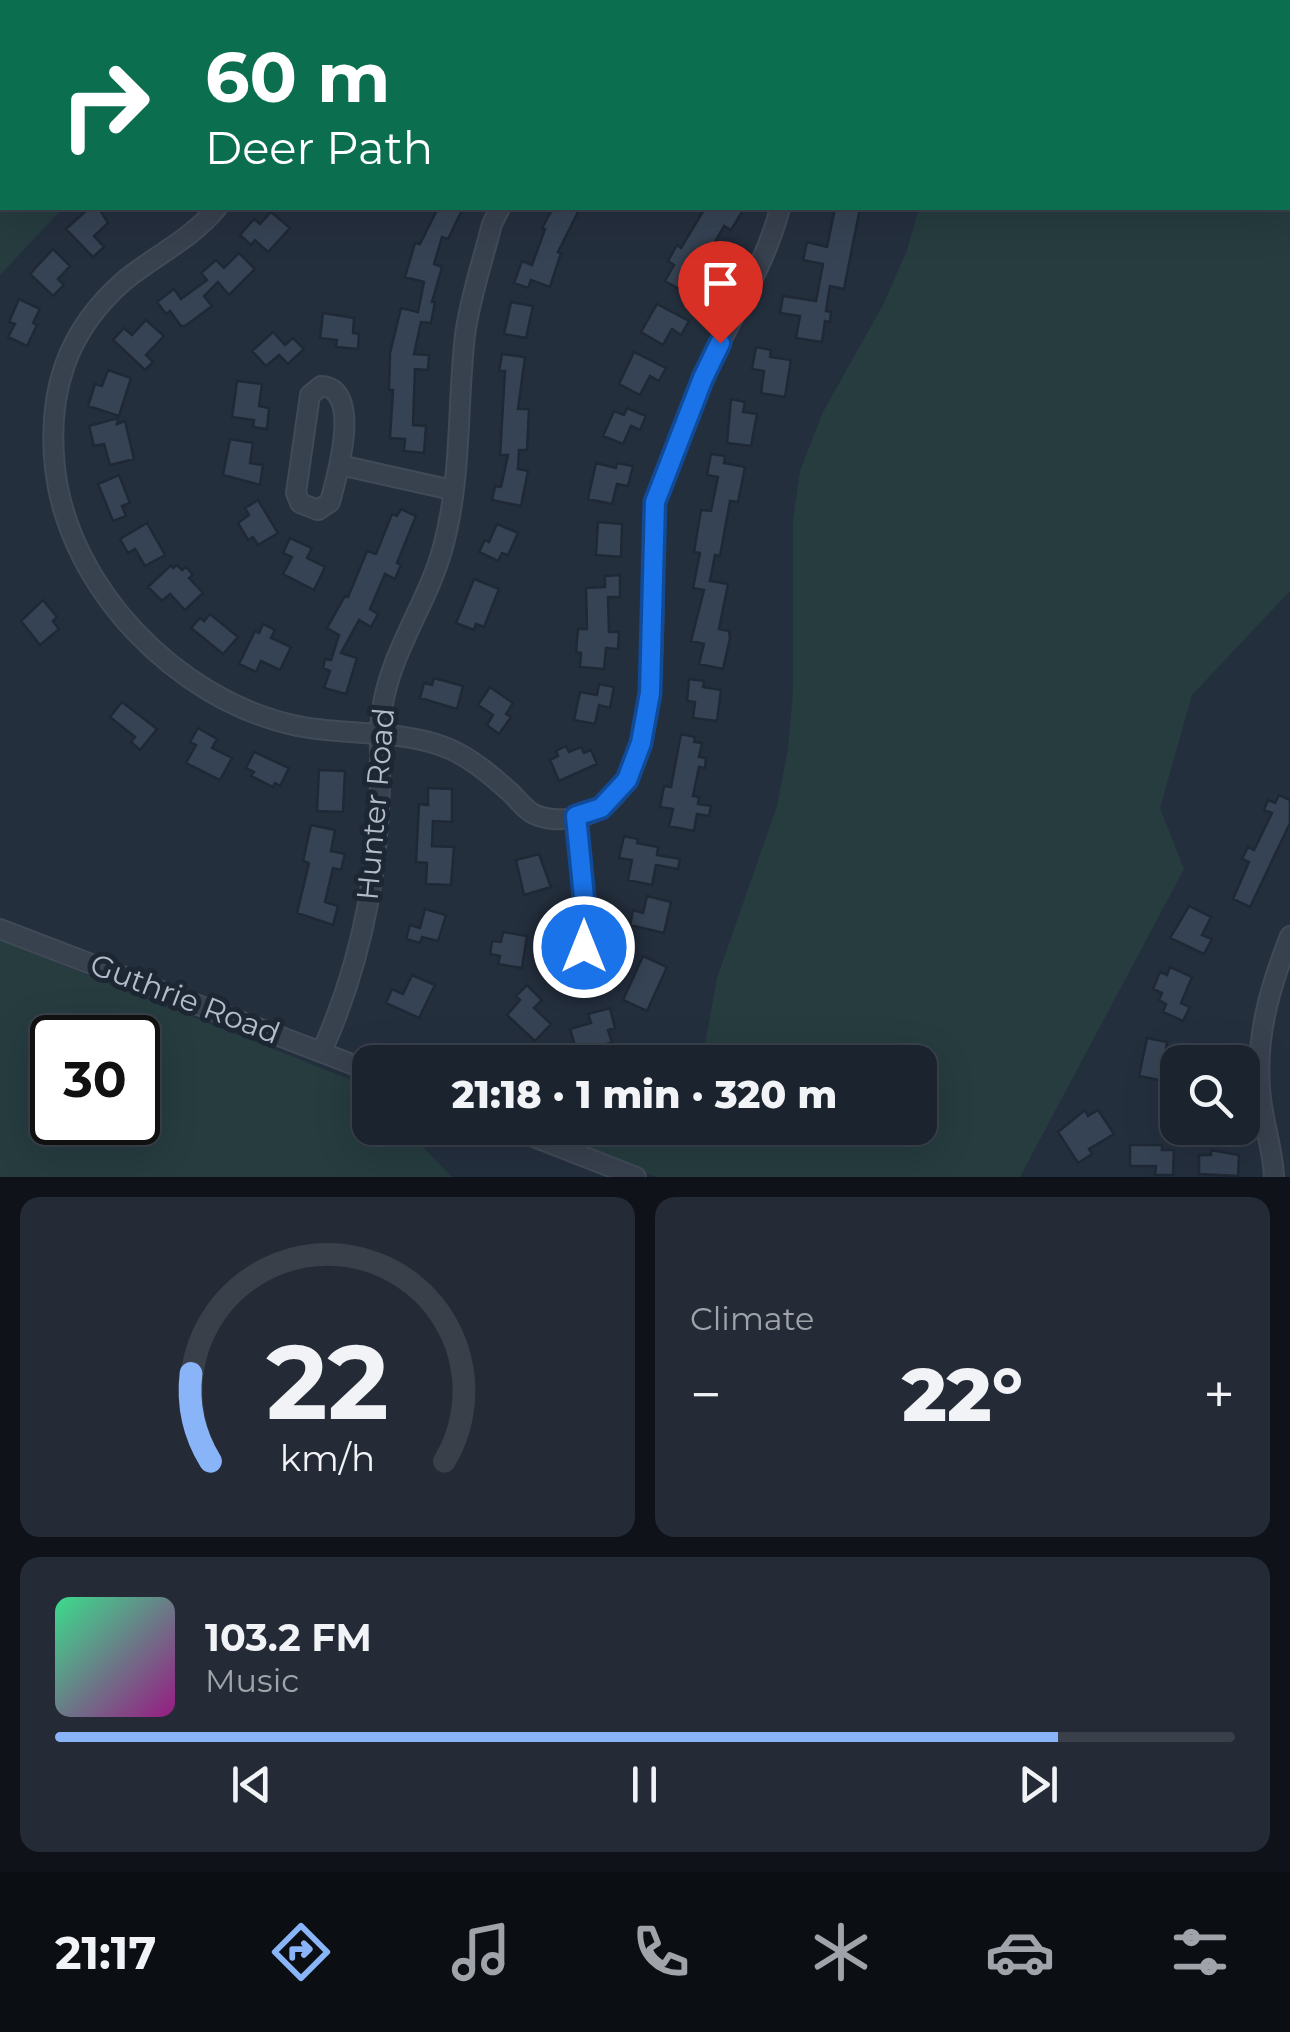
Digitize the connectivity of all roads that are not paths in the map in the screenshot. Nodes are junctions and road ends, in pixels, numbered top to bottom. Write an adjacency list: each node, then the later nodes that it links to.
1 (215, 210): 6 (street)
2 (499, 210): 5 (street, Hunter Road)
3 (780, 210): 7 (street)
4 (340, 465): 4 (street); 5 (street)
5 (452, 490): 6 (street, Hunter Road)
6 (380, 735): 7 (street); 11 (street, Hunter Road)
7 (576, 816): 10 (street)
8 (0, 929): 11 (street, Guthrie Road)
9 (1290, 936): 15 (street)
10 (579, 961)
11 (322, 1051): 12 (street, Guthrie Road)
12 (352, 1064)
13 (554, 1145): 14 (street)
14 (636, 1177)
15 (1274, 1177)

